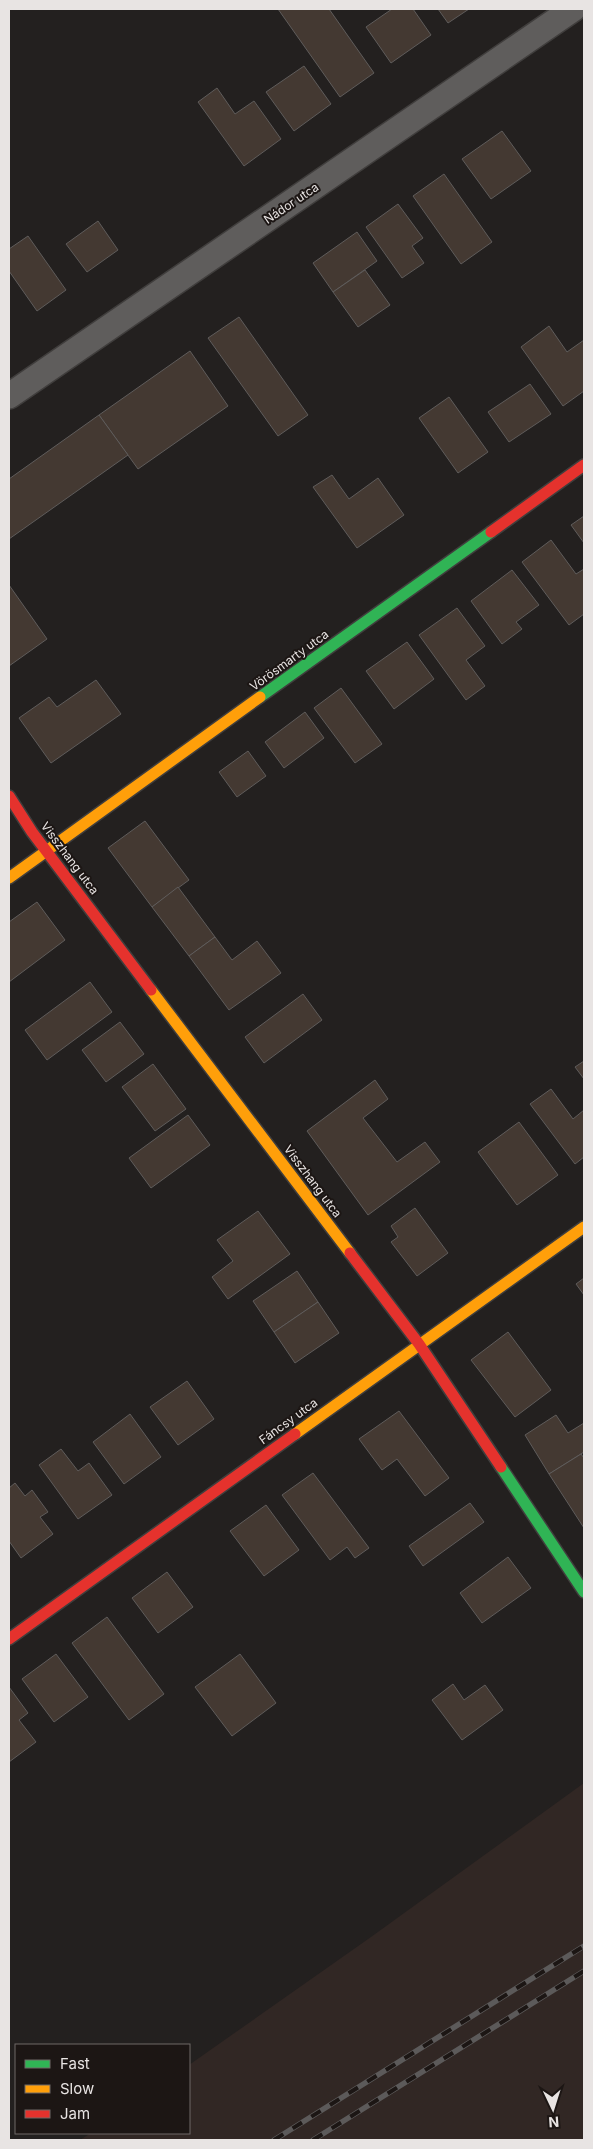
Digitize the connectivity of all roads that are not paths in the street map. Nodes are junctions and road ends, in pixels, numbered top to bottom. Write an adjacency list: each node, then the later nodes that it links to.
1 (573, 9): 2 (street, Nádor utca)
2 (9, 396)
3 (584, 465): 5 (street, Vörösmarty utca)
4 (9, 796): 5 (street, Visszhang utca)
5 (47, 851): 6 (street, Vörösmarty utca); 8 (street, Visszhang utca)
6 (9, 878)
7 (584, 1227): 8 (street, Fáncsy utca)
8 (419, 1344): 9 (street, Visszhang utca); 10 (street, Fáncsy utca)
9 (584, 1592)
10 (9, 1639)

